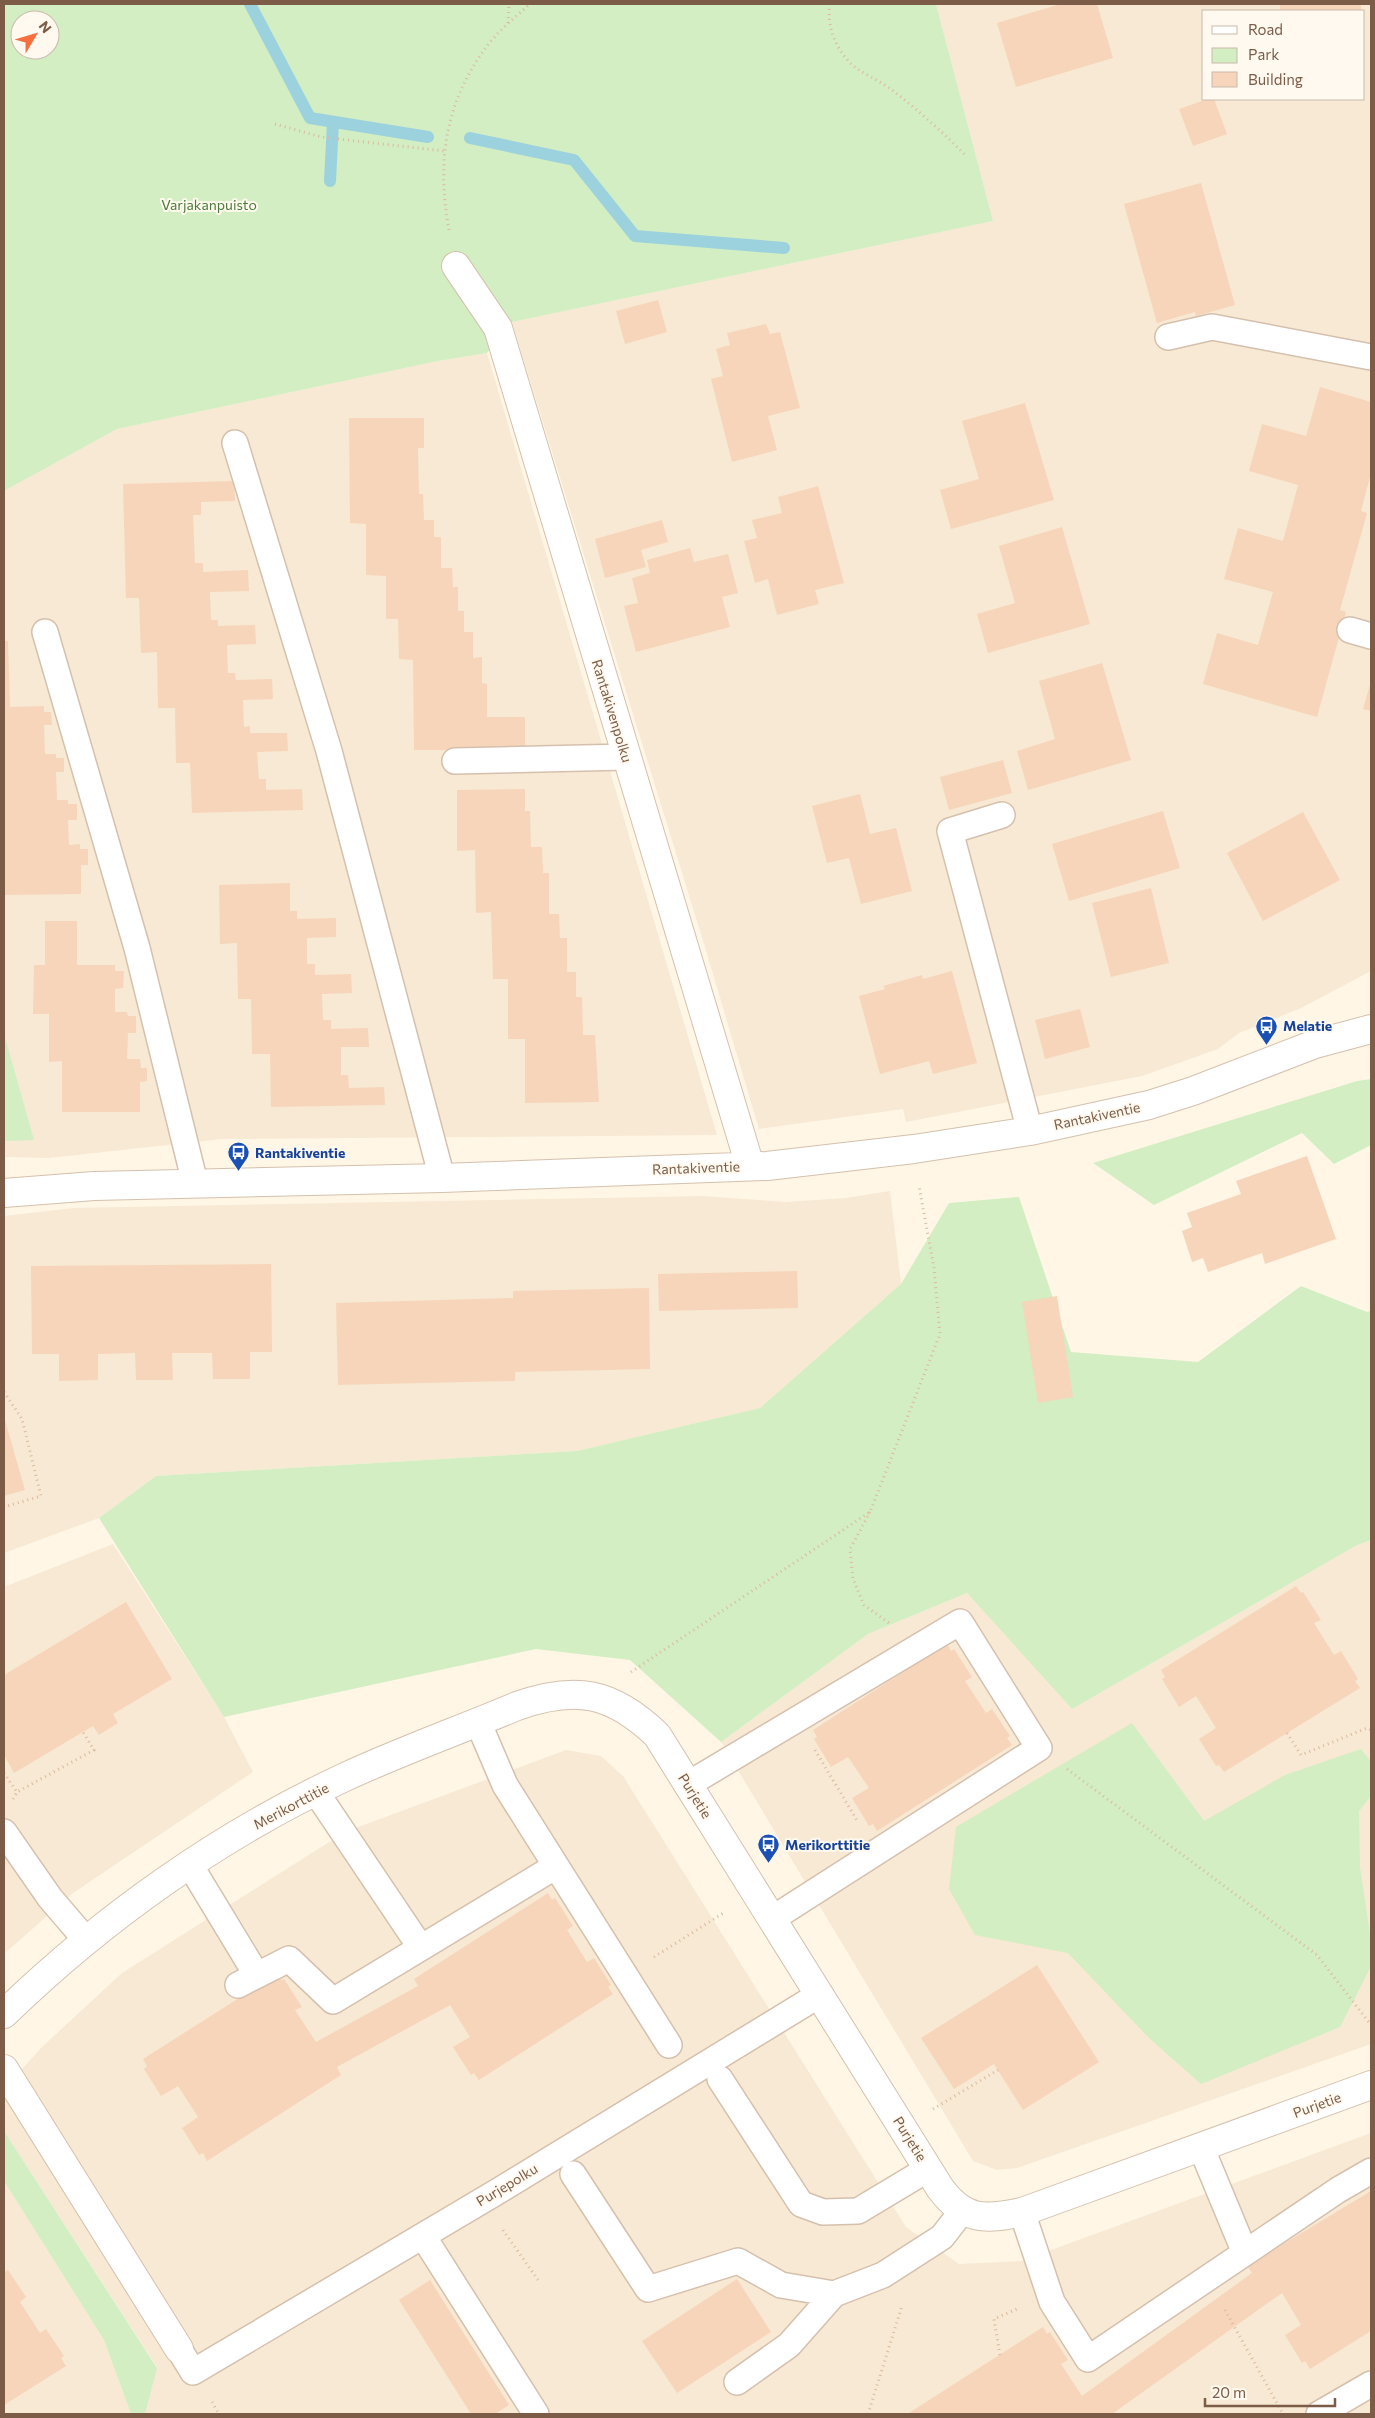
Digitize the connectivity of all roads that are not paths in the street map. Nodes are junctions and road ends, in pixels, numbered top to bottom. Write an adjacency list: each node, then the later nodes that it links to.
1 (456, 266): 6 (street, Rantakivenpolku)
2 (1168, 337): 3 (lane)
3 (1371, 357)
4 (235, 443): 12 (lane)
5 (45, 632): 13 (lane)
6 (626, 757): 7 (lane); 11 (street, Rantakivenpolku)
7 (455, 761)
8 (1002, 815): 10 (lane)
9 (1371, 1030): 10 (street, Rantakiventie)
10 (1030, 1131): 11 (street, Rantakiventie)
11 (750, 1166): 12 (street, Rantakiventie)
12 (442, 1178): 13 (street, Rantakiventie)
13 (195, 1184): 14 (street, Rantakiventie)
14 (4, 1193)
15 (622, 1706): 16 (street, Merikorttitie); 17 (street, Purjetie)
16 (478, 1722): 18 (street, Merikorttitie); 21 (lane)
17 (687, 1785): 22 (street, Purjetie); 22 (lane)
18 (316, 1792): 20 (street, Merikorttitie); 24 (lane)
19 (4, 1832): 23 (lane)
20 (190, 1865): 23 (street, Merikorttitie); 24 (lane)
21 (556, 1866): 24 (lane); 27 (lane)
22 (772, 1919): 25 (street, Purjetie)
23 (86, 1940): 26 (street, Merikorttitie)
24 (422, 1948)
25 (819, 1995): 32 (street, Purjetie); 37 (lane, Purjepolku)
26 (4, 2014)
27 (669, 2045)
28 (4, 2069): 40 (street)
29 (720, 2079): 32 (lane)
30 (1371, 2085): 31 (street, Purjetie)
31 (1201, 2146): 36 (street, Purjetie); 38 (lane)
32 (928, 2169): 35 (street, Purjetie)
33 (1371, 2171): 38 (lane)
34 (573, 2174): 39 (lane)
35 (963, 2210): 36 (street, Purjetie); 39 (lane)
36 (1022, 2212): 38 (lane)
37 (423, 2236): 40 (lane, Purjepolku); 43 (lane)
38 (1245, 2253)
39 (834, 2294): 41 (lane)
40 (179, 2349)
41 (737, 2382)
42 (1371, 2384): 44 (lane)
43 (536, 2414)
44 (1319, 2414)

